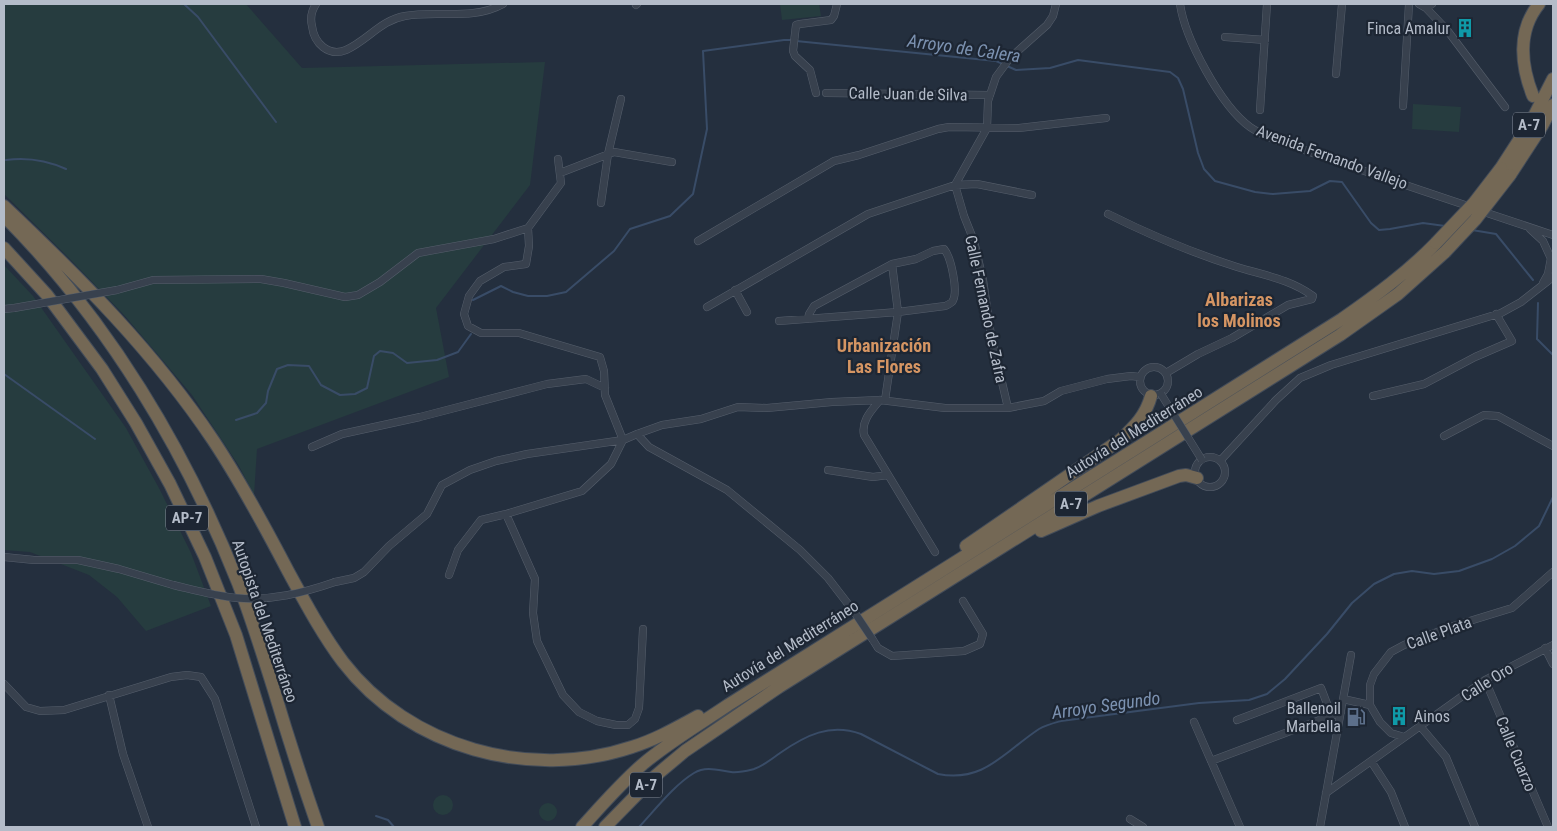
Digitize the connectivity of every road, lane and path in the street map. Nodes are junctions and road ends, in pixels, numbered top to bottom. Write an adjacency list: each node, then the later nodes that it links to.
1 (316, 4): 2 (street)
2 (503, 4)
3 (837, 4): 16 (street)
4 (1056, 4): 18 (street)
5 (1180, 4): 38 (street, Avenida Fernando Vallejo)
6 (1267, 4): 13 (street)
7 (1342, 4): 14 (street)
8 (1409, 4): 22 (street)
9 (1419, 4): 11 (street)
10 (1538, 4): 19 (highway)
11 (1429, 6): 23 (street)
12 (1225, 37): 13 (street)
13 (1265, 40): 24 (street)
14 (1336, 74)
15 (1553, 79): 30 (highway, Autovía del Mediterráneo / A-7)
16 (816, 93)
17 (826, 93): 18 (street, Calle Juan de Silva)
18 (990, 95): 26 (street)
19 (1533, 96)
20 (621, 98): 27 (street)
21 (1553, 105): 30 (highway, Autovía del Mediterráneo / A-7)
22 (1403, 106)
23 (1505, 106)
24 (1260, 110)
25 (1106, 118): 26 (street)
26 (987, 128): 32 (street); 41 (street)
27 (608, 154): 29 (street); 31 (street); 34 (street)
28 (558, 159): 31 (street)
29 (672, 162)
30 (1506, 171): 44 (highway, Autovía del Mediterráneo / A-7, bridge)
31 (560, 173): 39 (street)
32 (955, 185): 33 (street); 49 (street); 63 (street, Calle Fernando de Zafra)
33 (1032, 195)
34 (601, 203)
35 (4, 206): 91 (highway)
36 (1108, 214): 57 (street)
37 (4, 217): 108 (highway, Autopista del Mediterráneo / AP-7)
38 (1523, 225): 40 (street, Avenida Fernando Vallejo); 45 (street, Avenida Fernando Vallejo)
39 (528, 228): 51 (street, bridge); 59 (street)
40 (1553, 235)
41 (698, 241)
42 (1553, 244): 45 (street)
43 (4, 248): 101 (highway, Autopista del Mediterráneo / AP-7)
44 (1441, 248): 79 (highway, Autovía del Mediterráneo / A-7); 80 (highway, Autovía del Mediterráneo / A-7)
45 (1551, 259): 48 (street)
46 (892, 264): 53 (street); 53 (street); 55 (street)
47 (1553, 277): 48 (street)
48 (1542, 285): 54 (street)
49 (735, 290): 50 (street); 52 (street)
50 (707, 307)
51 (4, 309)
52 (747, 312)
53 (898, 312): 55 (street); 62 (street)
54 (1496, 314): 61 (street); 70 (street)
55 (808, 318): 56 (street)
56 (779, 321)
57 (1166, 373): 58 (street); 60 (street)
58 (1140, 378): 60 (street); 63 (street)
59 (605, 388): 66 (street); 68 (street)
60 (1156, 395): 69 (street, bridge); 80 (highway)
61 (1373, 396)
62 (882, 400): 63 (street); 64 (street); 72 (street)
63 (1008, 408)
64 (637, 434): 66 (street); 81 (street, bridge)
65 (1444, 436): 67 (street)
66 (623, 440): 74 (street); 76 (street, bridge)
67 (1553, 446)
68 (312, 447)
69 (1202, 460): 70 (street); 73 (street)
70 (1220, 461): 73 (street)
71 (828, 470): 72 (street)
72 (888, 475): 75 (street)
73 (1197, 478): 79 (highway)
74 (506, 514): 78 (street); 82 (street)
75 (936, 552)
76 (4, 557)
77 (1553, 572): 92 (street, Calle Plata)
78 (449, 575)
79 (958, 575): 110 (highway, Autovía del Mediterráneo / A-7)
80 (917, 586): 91 (highway, Autovía del Mediterráneo / A-7)
81 (964, 601)
82 (643, 629)
83 (1553, 645): 84 (street, Calle Oro)
84 (1546, 648): 86 (street); 87 (street, Calle Oro)
85 (1351, 655): 90 (street)
86 (1553, 664)
87 (1485, 680): 97 (street, Calle Oro); 116 (street, Calle Cuarzo)
88 (4, 684): 89 (street)
89 (109, 695): 104 (street); 105 (street)
90 (1343, 699): 92 (street); 93 (street)
91 (728, 704): 109 (highway, Autovía del Mediterráneo / A-7)
92 (1370, 705): 98 (street)
93 (1341, 712): 94 (street); 102 (street)
94 (1332, 714): 95 (street); 99 (street)
95 (1237, 720)
96 (1194, 722): 99 (street)
97 (1420, 726): 98 (street, Calle Oro); 115 (street)
98 (1404, 737): 100 (street, Calle Oro)
99 (1211, 761): 112 (street)
100 (1371, 761): 102 (street, Calle Oro); 114 (street)
101 (275, 764): 106 (highway); 107 (highway, Autopista del Mediterráneo / AP-7)
102 (1326, 793): 113 (street)
103 (1130, 819): 111 (street)
104 (148, 827)
105 (256, 827)
106 (290, 827)
107 (295, 827)
108 (318, 827)
109 (582, 827)
110 (606, 827)
111 (1143, 827)
112 (1240, 827)
113 (1320, 827)
114 (1405, 827)
115 (1475, 827)
116 (1548, 827)

